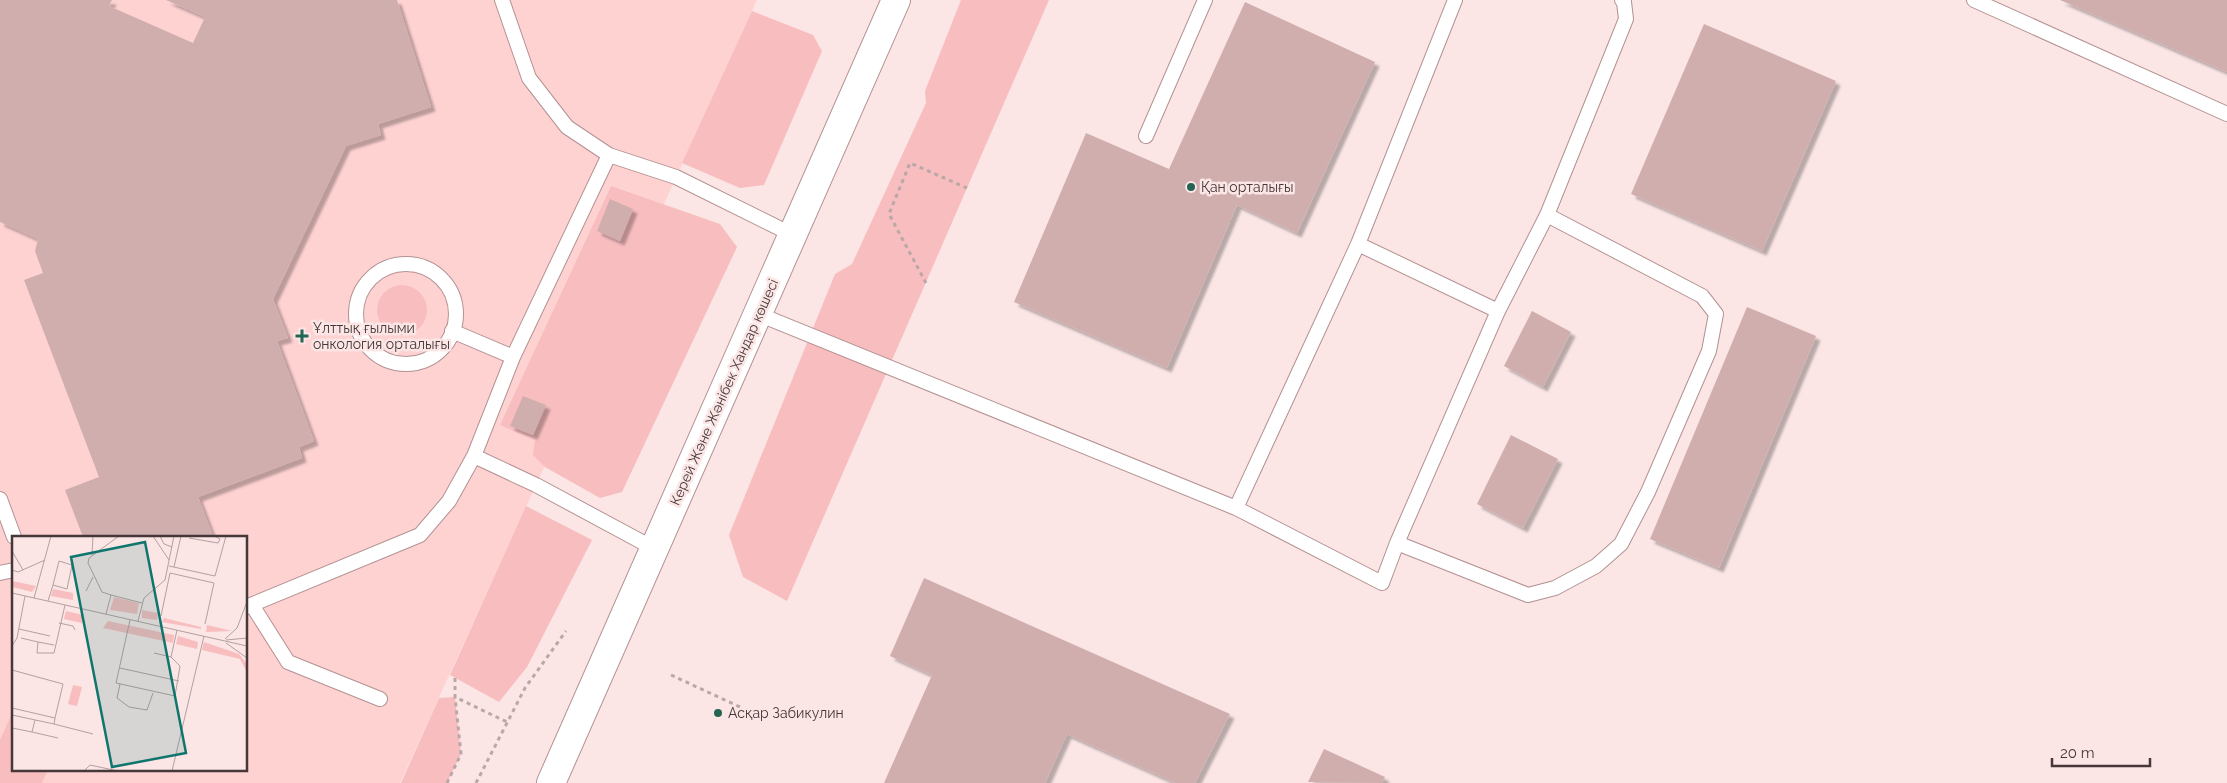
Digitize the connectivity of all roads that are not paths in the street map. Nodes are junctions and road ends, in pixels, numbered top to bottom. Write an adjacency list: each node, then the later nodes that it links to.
1 (502, 0): 9 (lane)
2 (896, 0): 11 (main road, Керей Және Жәнібек Хандар көшесі)
3 (1205, 0): 8 (lane)
4 (1455, 0): 12 (lane)
5 (1622, 0): 10 (lane)
6 (1974, 0): 7 (lane)
7 (2227, 114)
8 (1146, 136)
9 (609, 155): 11 (lane); 16 (lane)
10 (1547, 215): 13 (lane); 21 (lane)
11 (793, 234): 14 (main road, Керей Және Жәнібек Хандар көшесі)
12 (1358, 244): 13 (lane); 19 (lane)
13 (1498, 311): 21 (lane)
14 (758, 314): 19 (lane); 22 (main road, Керей Және Жәнібек Хандар көшесі)
15 (452, 331): 15 (lane); 16 (lane)
16 (513, 358): 17 (lane)
17 (474, 456): 22 (lane); 23 (lane)
18 (0, 499): 20 (lane)
19 (1236, 508): 21 (lane)
20 (14, 536)
21 (1397, 543)
22 (655, 549): 25 (main road, Керей Және Жәнібек Хандар көшесі)
23 (249, 606): 24 (lane)
24 (380, 699)
25 (552, 783)

